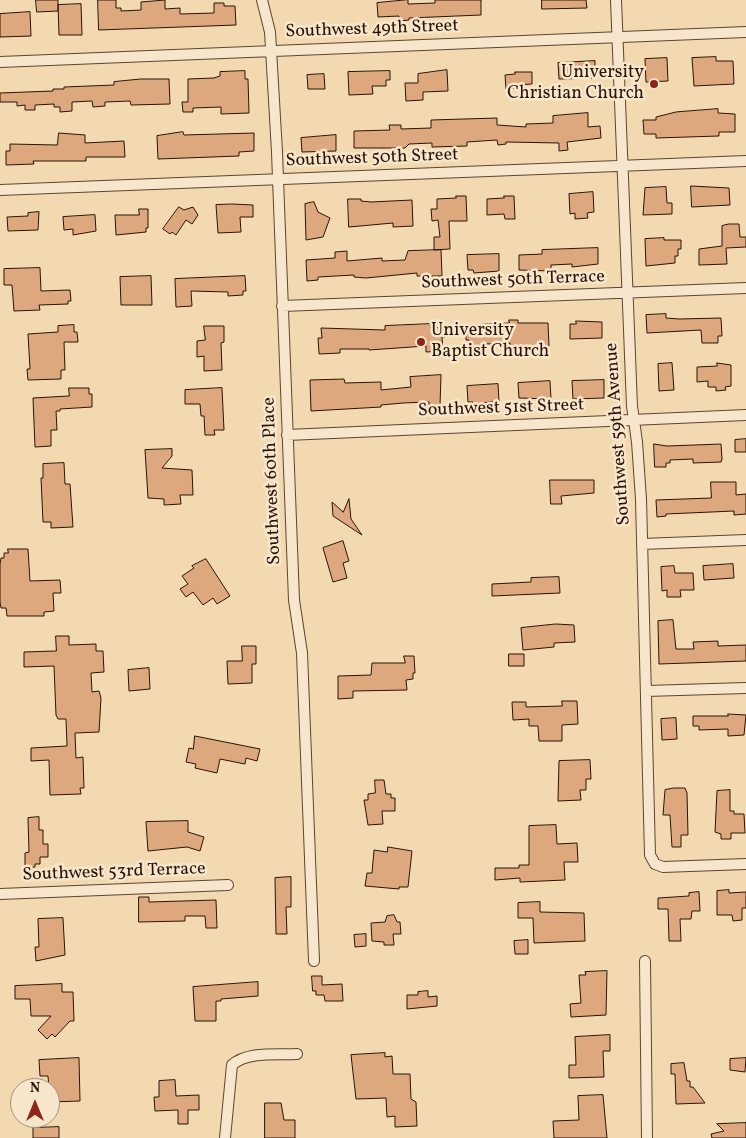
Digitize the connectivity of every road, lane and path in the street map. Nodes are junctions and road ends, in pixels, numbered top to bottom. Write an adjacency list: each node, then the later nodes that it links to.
1 (262, 0): 5 (street, Southwest 60th Place)
2 (616, 0): 4 (street, Southwest 59th Avenue)
3 (746, 32): 4 (street, Southwest 49th Street)
4 (617, 37): 5 (street, Southwest 49th Street); 8 (street, Southwest 59th Avenue)
5 (271, 51): 6 (street, Southwest 49th Street); 9 (street, Southwest 60th Place)
6 (0, 62)
7 (746, 161): 8 (street, Southwest 50th Street)
8 (621, 165): 9 (street, Southwest 50th Street); 12 (street, Southwest 59th Avenue)
9 (278, 179): 10 (street, Southwest 50th Street); 13 (street, Southwest 60th Place)
10 (0, 190)
11 (746, 288): 12 (street, Southwest 50th Terrace)
12 (627, 292): 13 (street, Southwest 50th Terrace); 15 (street, Southwest 59th Avenue)
13 (282, 306): 16 (street, Southwest 60th Place)
14 (746, 415): 15 (street, Southwest 51st Street)
15 (634, 420): 16 (street, Southwest 51st Street); 18 (street, Southwest 59th Avenue)
16 (287, 435): 24 (street, Southwest 60th Place)
17 (746, 540): 18 (street)
18 (642, 544): 20 (street, Southwest 59th Avenue)
19 (746, 688): 20 (street)
20 (646, 691): 21 (street, Southwest 59th Avenue)
21 (746, 864)
22 (228, 885): 23 (street, Southwest 53rd Terrace)
23 (0, 894)
24 (314, 961)
25 (645, 961): 28 (street)
26 (297, 1054): 27 (street)
27 (225, 1138)
28 (647, 1138)

